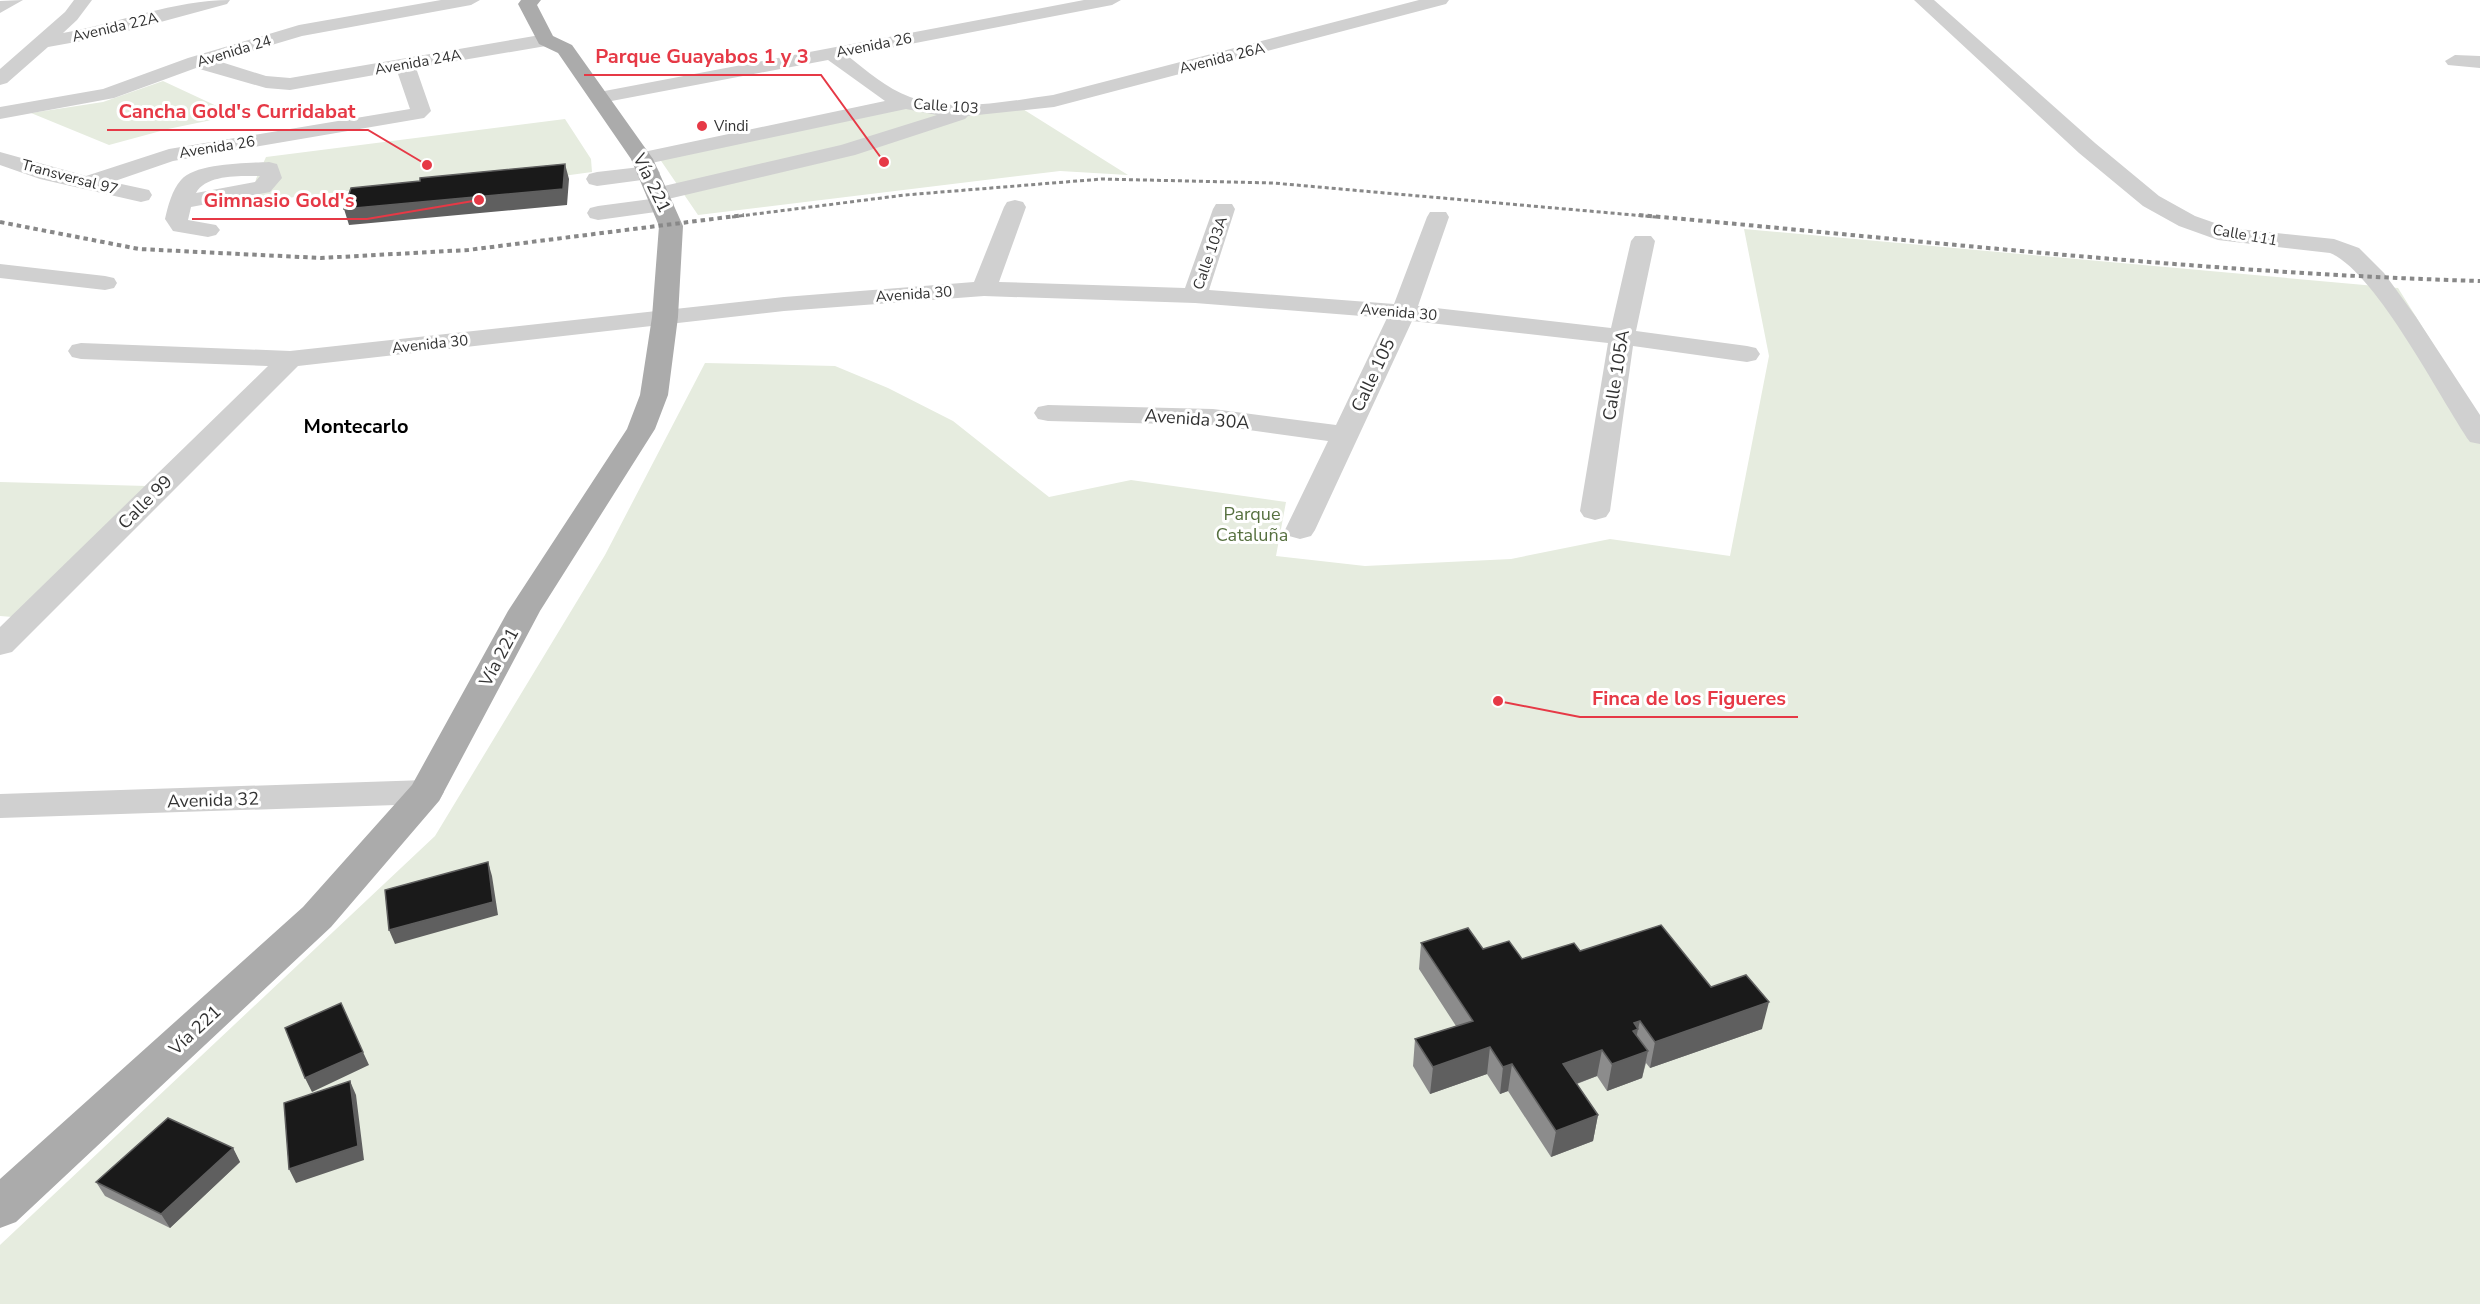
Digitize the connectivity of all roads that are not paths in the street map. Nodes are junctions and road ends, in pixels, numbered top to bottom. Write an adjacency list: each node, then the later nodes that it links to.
1 (14, 0): 10 (street)
2 (83, 0): 12 (street)
3 (221, 0): 12 (street, Avenida 22A)
4 (471, 0): 9 (street, Avenida 24)
5 (532, 0): 11 (main road, Vía 221)
6 (1112, 0): 13 (street, Avenida 26)
7 (1440, 0): 21 (street, Avenida 26A)
8 (1923, 0): 48 (street, Calle 111)
9 (383, 7): 15 (street, Avenida 24)
10 (0, 8)
11 (546, 40): 17 (street, Avenida 24A); 19 (main road, Vía 221)
12 (42, 42): 18 (street)
13 (832, 53): 19 (street, Avenida 26); 20 (street, Calle 103)
14 (2455, 61): 16 (street)
15 (195, 62): 17 (street, Avenida 24A); 23 (street, Avenida 24)
16 (2480, 62)
17 (405, 65): 26 (street, Avenida 26)
18 (0, 79)
19 (602, 98): 27 (main road, Vía 221)
20 (905, 103): 22 (street, Calle 103); 27 (street)
21 (1003, 108): 22 (street, Calle 103)
22 (977, 109): 27 (street)
23 (0, 113)
24 (0, 158): 26 (street, Transversal 97)
25 (597, 179): 27 (street)
26 (87, 183): 28 (street, Transversal 97)
27 (653, 183): 32 (street); 41 (main road, Vía 221)
28 (141, 195)
29 (183, 202): 34 (street)
30 (1015, 207): 38 (street)
31 (1224, 209): 39 (street, Calle 103A)
32 (598, 213)
33 (1438, 217): 40 (street, Calle 105)
34 (208, 230)
35 (1643, 241): 42 (street, Calle 105A)
36 (0, 271): 37 (street)
37 (105, 284)
38 (984, 289): 39 (street, Avenida 30); 41 (street, Avenida 30)
39 (1195, 296): 40 (street, Avenida 30)
40 (1403, 312): 42 (street, Avenida 30); 47 (street, Calle 105)
41 (666, 318): 45 (street, Avenida 30); 52 (main road, Vía 221)
42 (1622, 337): 44 (street, Avenida 30); 49 (street, Calle 105A)
43 (81, 351): 45 (street, Avenida 30)
44 (1747, 354)
45 (290, 359): 51 (street, Calle 99)
46 (1048, 413): 47 (street, Avenida 30A)
47 (1346, 435): 50 (street, Calle 105)
48 (2480, 436)
49 (1595, 511)
50 (1300, 530)
51 (0, 645)
52 (426, 792): 53 (street, Avenida 32); 54 (main road, Vía 221)
53 (0, 806)
54 (0, 1208)

